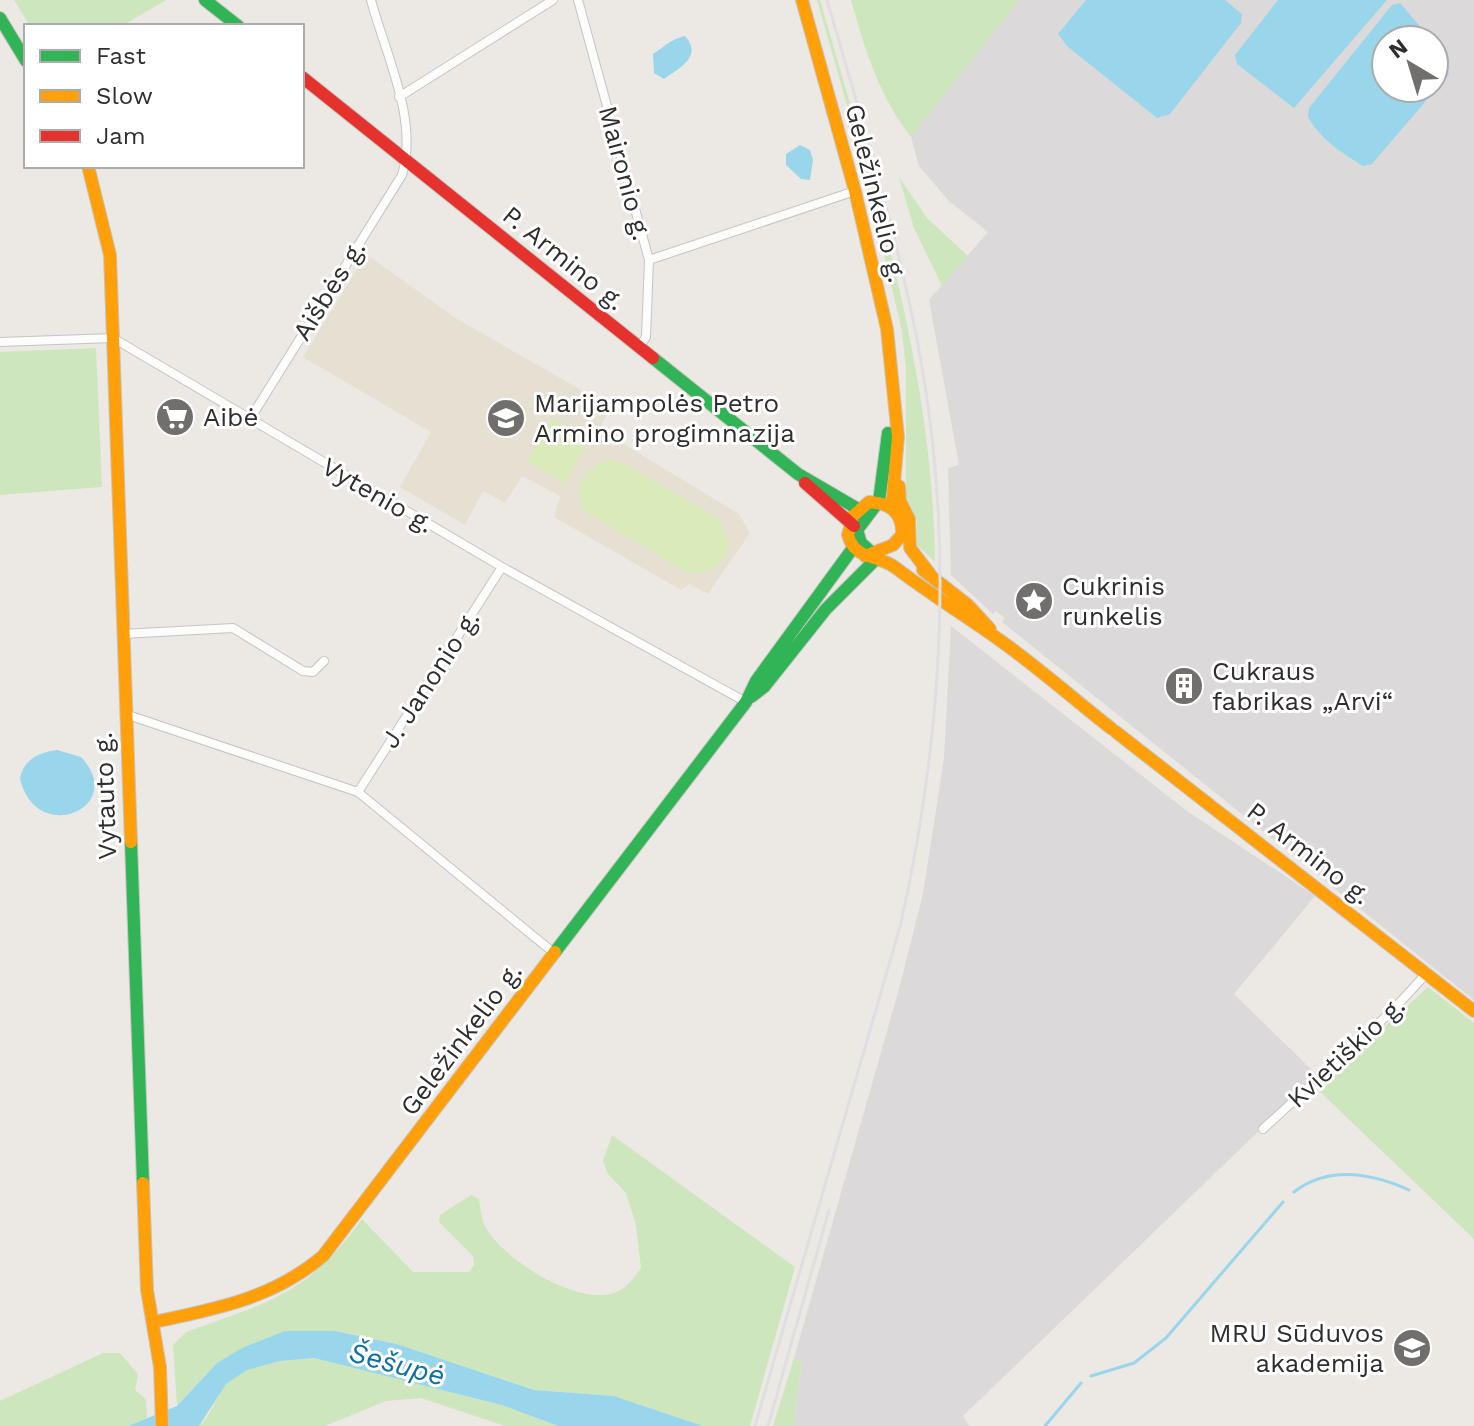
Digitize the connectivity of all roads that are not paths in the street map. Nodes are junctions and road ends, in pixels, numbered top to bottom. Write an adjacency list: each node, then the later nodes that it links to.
1 (205, 0): 7 (main road)
2 (371, 0): 10 (street)
3 (553, 0): 10 (street)
4 (578, 0): 14 (street, Maironio g.)
5 (802, 0): 13 (main road, Geležinkelio g.)
6 (0, 18): 8 (main road)
7 (235, 24)
8 (24, 58)
9 (304, 79): 11 (main road, P. Armino g.)
10 (399, 97): 11 (street)
11 (406, 160): 17 (main road, P. Armino g.); 18 (street, Aišbės g.)
12 (89, 168): 15 (main road, Vytauto g.)
13 (855, 191): 14 (street); 19 (main road, Geležinkelio g.)
14 (649, 260): 17 (street, Maironio g.)
15 (113, 338): 16 (street); 18 (street, Vytenio g.); 30 (main road, Vytauto g.)
16 (0, 342)
17 (639, 347): 20 (main road, P. Armino g.)
18 (250, 419): 27 (street, Vytenio g.)
19 (893, 435): 21 (main road, Geležinkelio g.); 21 (main road, Geležinkelio g.); 28 (main road)
20 (798, 474): 21 (main road, P. Armino g.); 22 (main road, P. Armino g.)
21 (874, 505): 22 (main road); 22 (main road); 23 (main road)
22 (854, 526): 24 (main road); 26 (main road, P. Armino g.)
23 (897, 541): 25 (main road); 28 (main road, P. Armino g.)
24 (853, 548): 26 (main road, P. Armino g.); 33 (main road, Geležinkelio g.)
25 (887, 550): 26 (main road); 29 (main road, P. Armino g.)
26 (870, 556): 29 (main road, P. Armino g.); 33 (main road, Geležinkelio g.)
27 (502, 567): 33 (street, Vytenio g.); 35 (street, J. Janonio g.)
28 (930, 574): 31 (main road, P. Armino g.)
29 (920, 585): 31 (main road, P. Armino g.)
30 (122, 634): 32 (street); 34 (main road, Vytauto g.)
31 (1000, 640): 37 (main road, P. Armino g.)
32 (324, 661)
33 (746, 702): 36 (main road, Geležinkelio g.)
34 (124, 714): 35 (street); 40 (main road, Vytauto g.)
35 (358, 792): 36 (street)
36 (554, 953): 40 (main road, Geležinkelio g.)
37 (1427, 973): 38 (main road, P. Armino g.); 39 (street, Kvietiškio g.)
38 (1474, 1011)
39 (1263, 1129)
40 (154, 1322): 41 (main road, Vytauto g.)
41 (162, 1426)

